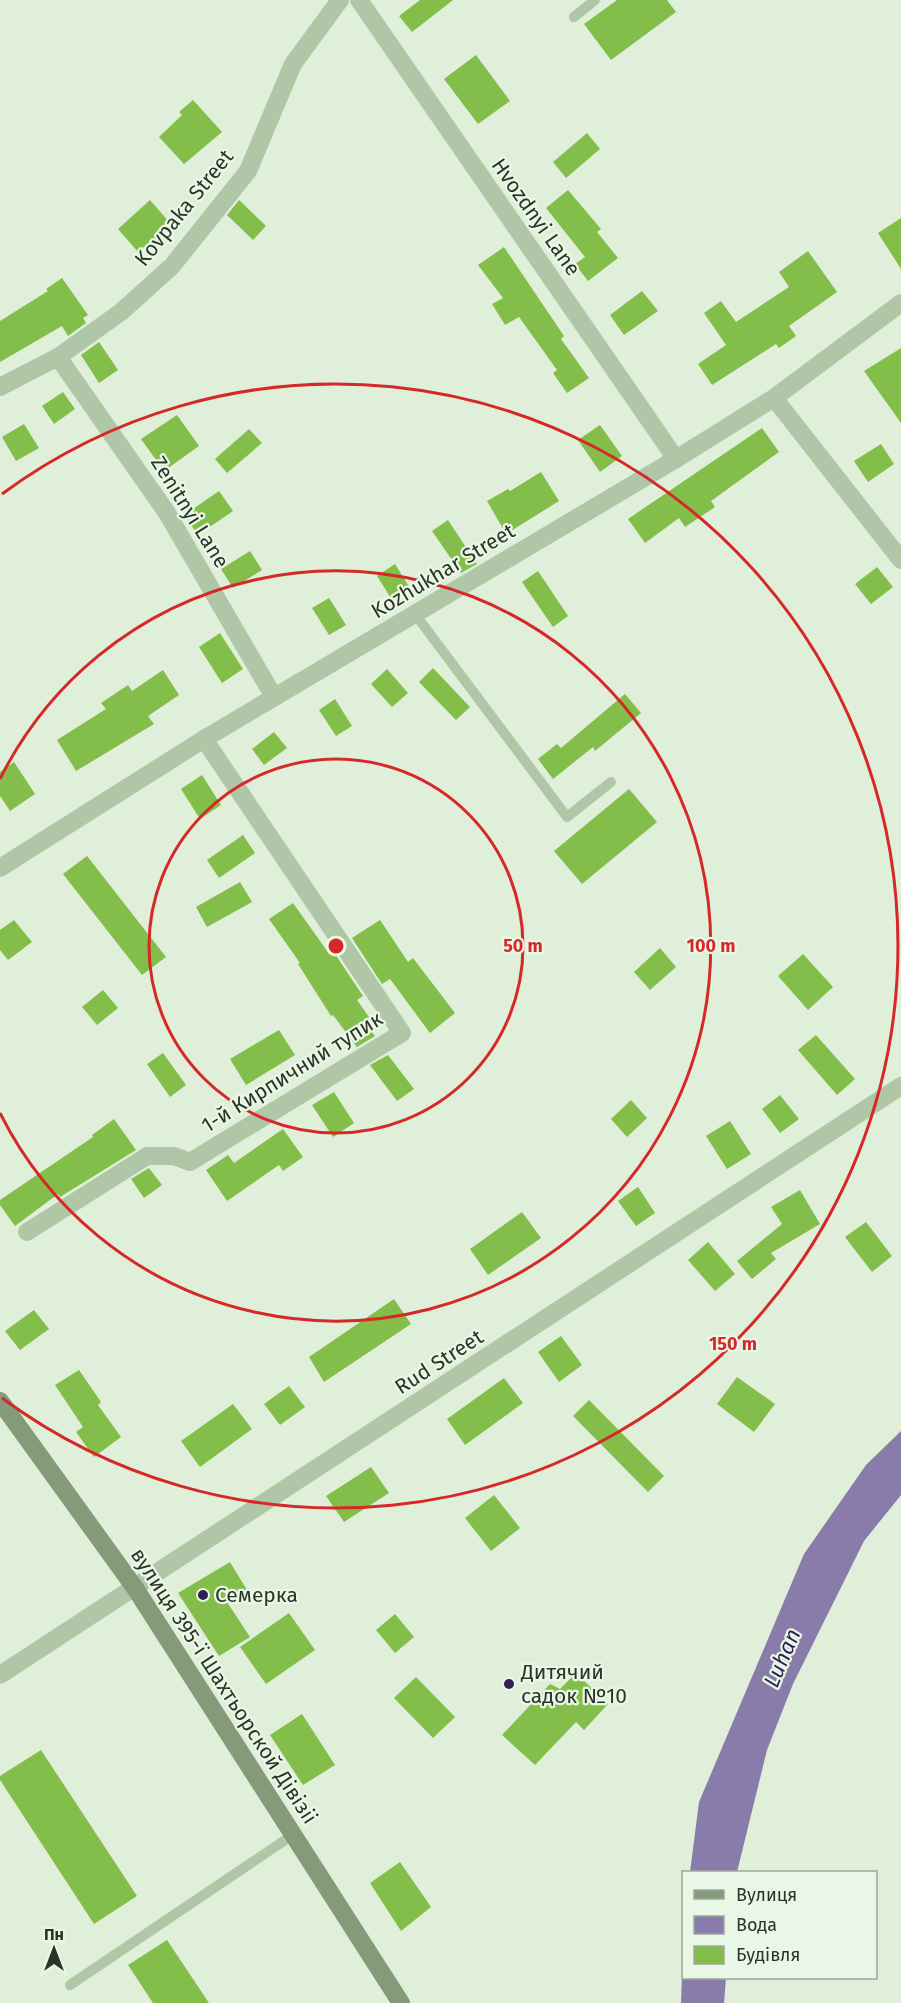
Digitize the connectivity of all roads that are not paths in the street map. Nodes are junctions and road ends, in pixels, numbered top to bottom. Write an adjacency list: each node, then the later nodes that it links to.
1 (340, 0): 6 (street, Kovpaka Street)
2 (359, 0): 9 (street, Hvozdnyi Lane)
3 (595, 0): 4 (lane)
4 (574, 17)
5 (901, 303): 8 (street, Kozhukhar Street)
6 (58, 357): 7 (street, Kovpaka Street); 12 (street, Zenitnyi Lane)
7 (0, 387)
8 (774, 398): 9 (street, Kozhukhar Street); 10 (street)
9 (676, 459): 11 (street, Kozhukhar Street)
10 (901, 560)
11 (415, 614): 12 (street, Kozhukhar Street); 14 (lane)
12 (274, 697): 13 (street, Kozhukhar Street)
13 (204, 739): 15 (street, Kozhukhar Street); 17 (street, 1-й Кирпичний тупик)
14 (611, 782)
15 (0, 868)
16 (901, 1086): 19 (street, Rud Street)
17 (27, 1232)
18 (0, 1401): 19 (street, вулиця 395-ї Шахтьорской Дівізіі)
19 (135, 1588): 20 (street, Rud Street); 21 (street, вулиця 395-ї Шахтьорской Дівізіі)
20 (0, 1675)
21 (294, 1834): 22 (lane); 23 (street, вулиця 395-ї Шахтьорской Дівізіі)
22 (70, 1985)
23 (401, 2003)

